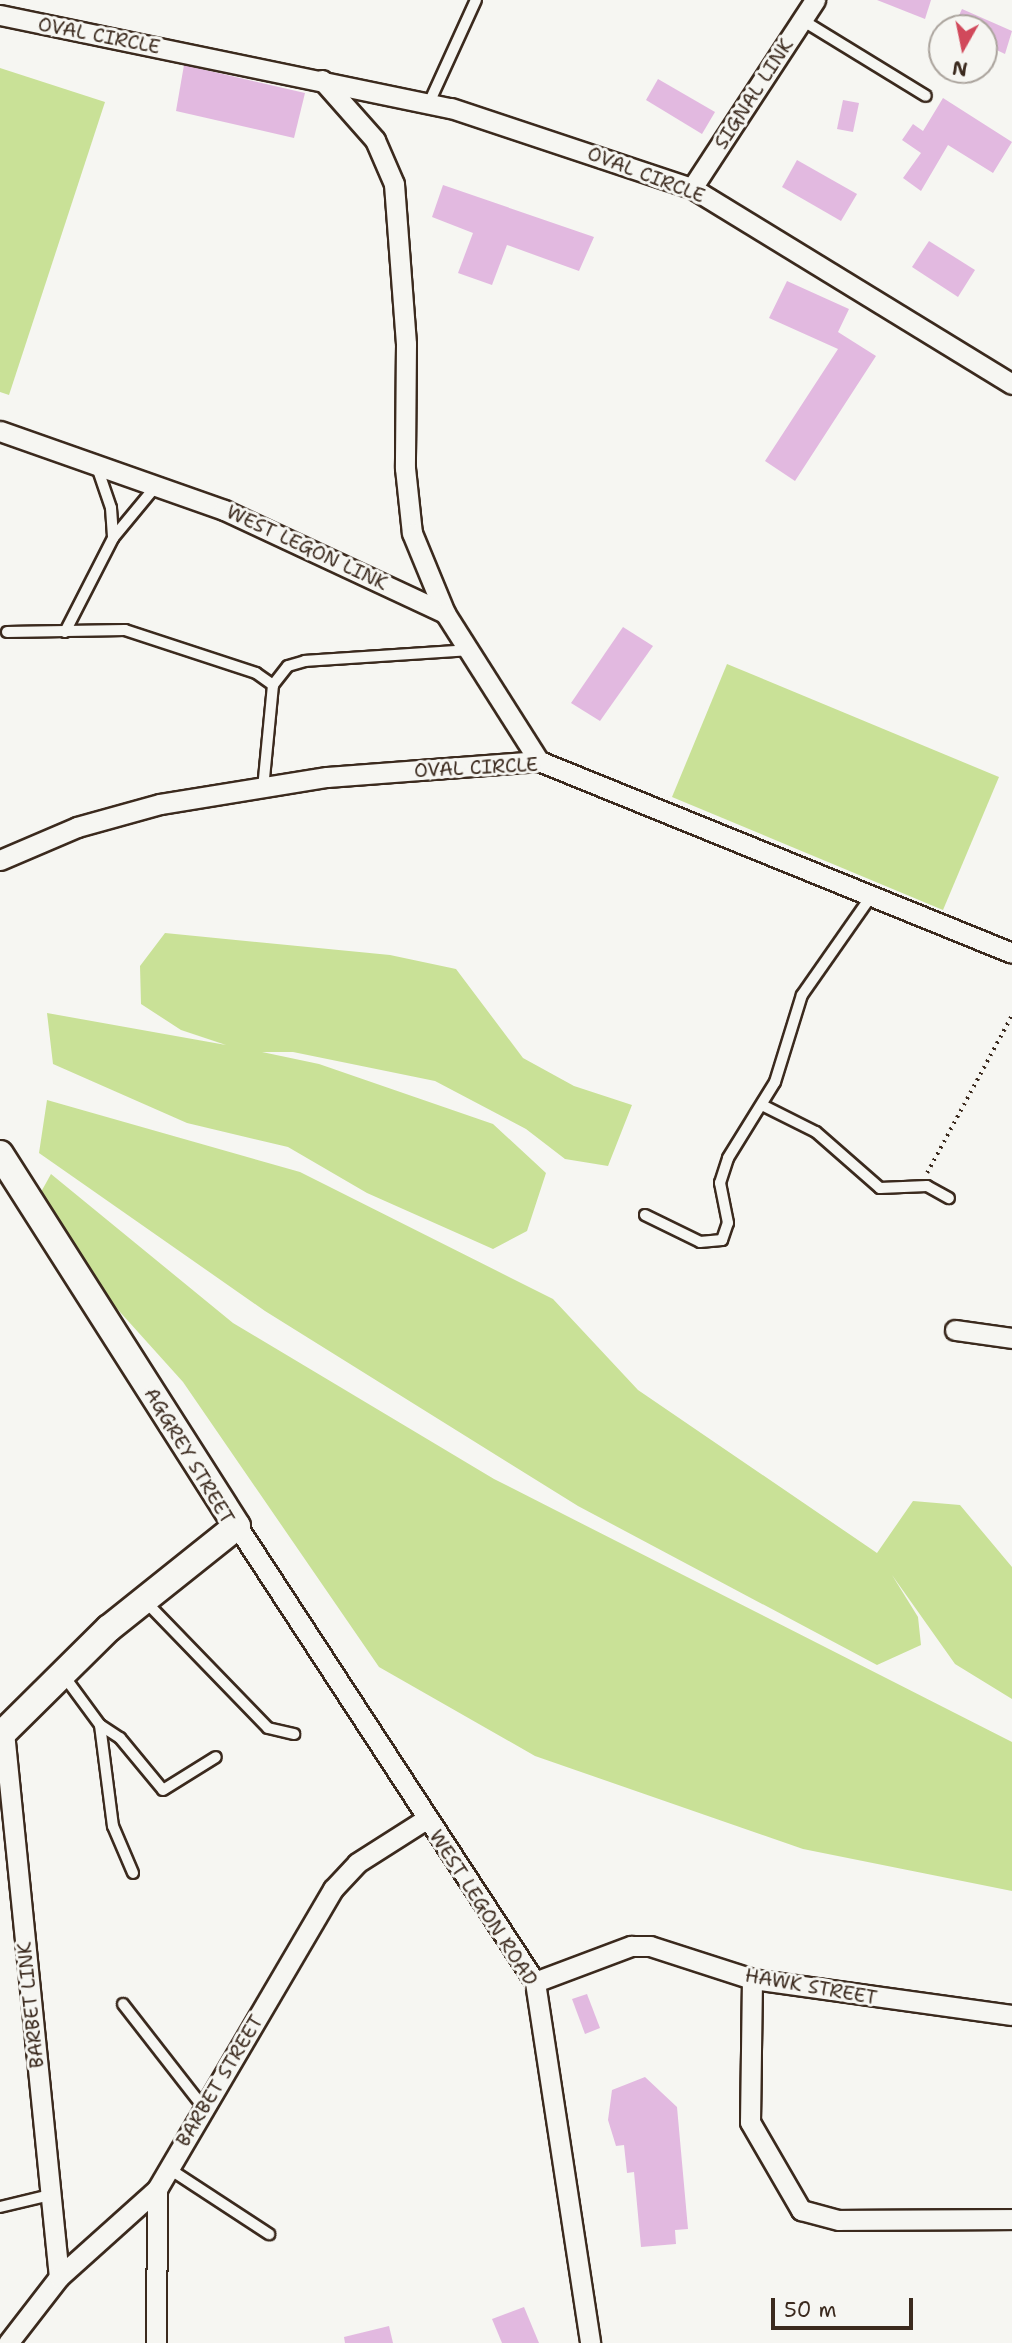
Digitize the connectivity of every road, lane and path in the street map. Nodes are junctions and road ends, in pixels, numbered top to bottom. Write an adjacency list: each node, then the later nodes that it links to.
1 (476, 0): 7 (lane)
2 (815, 0): 4 (street, SIGNAL LINK)
3 (0, 15): 5 (street, OVAL CIRCLE)
4 (802, 20): 6 (lane); 8 (street, SIGNAL LINK)
5 (322, 80): 7 (street, OVAL CIRCLE); 14 (street)
6 (926, 96)
7 (429, 103): 8 (street, OVAL CIRCLE)
8 (692, 188): 9 (street, OVAL CIRCLE)
9 (1012, 384)
10 (0, 431): 11 (street, WEST LEGON LINK)
11 (96, 465): 12 (street, WEST LEGON LINK); 13 (lane)
12 (156, 486): 13 (lane); 14 (street, WEST LEGON LINK)
13 (113, 538): 16 (lane)
14 (445, 612): 17 (street)
15 (6, 632): 16 (lane)
16 (65, 632): 18 (lane)
17 (470, 650): 18 (lane); 19 (street)
18 (274, 685): 20 (lane)
19 (539, 761): 20 (street, OVAL CIRCLE); 22 (street, OVAL CIRCLE)
20 (263, 788): 21 (street, OVAL CIRCLE)
21 (0, 860)
22 (872, 895): 23 (street, OVAL CIRCLE); 25 (lane)
23 (1012, 953)
24 (1012, 1015): 27 (path)
25 (762, 1105): 27 (lane); 29 (lane)
26 (0, 1154): 32 (main road, AGGREY STREET)
27 (921, 1185): 28 (lane)
28 (948, 1198)
29 (645, 1215)
30 (955, 1330): 31 (street)
31 (1012, 1338)
32 (237, 1526): 33 (main road, AGGREY STREET); 39 (street, WEST LEGON ROAD)
33 (144, 1600): 34 (main road, AGGREY STREET); 37 (lane)
34 (64, 1676): 35 (lane); 36 (main road, AGGREY STREET)
35 (100, 1725): 38 (lane); 40 (lane)
36 (2, 1734): 48 (street, BARBET LINK)
37 (294, 1734)
38 (216, 1758)
39 (426, 1819): 42 (street, WEST LEGON ROAD); 45 (street, BARBET STREET)
40 (132, 1873)
41 (752, 1979): 42 (street, HAWK STREET); 44 (street, HAWK STREET); 50 (street)
42 (535, 1982): 55 (street, WEST LEGON ROAD)
43 (123, 2004): 45 (lane)
44 (1012, 2015)
45 (205, 2109): 46 (street, BARBET STREET)
46 (167, 2167): 47 (street, BARBET STREET); 51 (lane)
47 (157, 2189): 52 (street, BARBET STREET); 54 (street)
48 (50, 2195): 49 (lane); 52 (street, BARBET LINK)
49 (0, 2207)
50 (1012, 2219)
51 (269, 2234)
52 (59, 2277): 53 (street, BARBET STREET)
53 (8, 2343)
54 (156, 2343)
55 (590, 2343)

